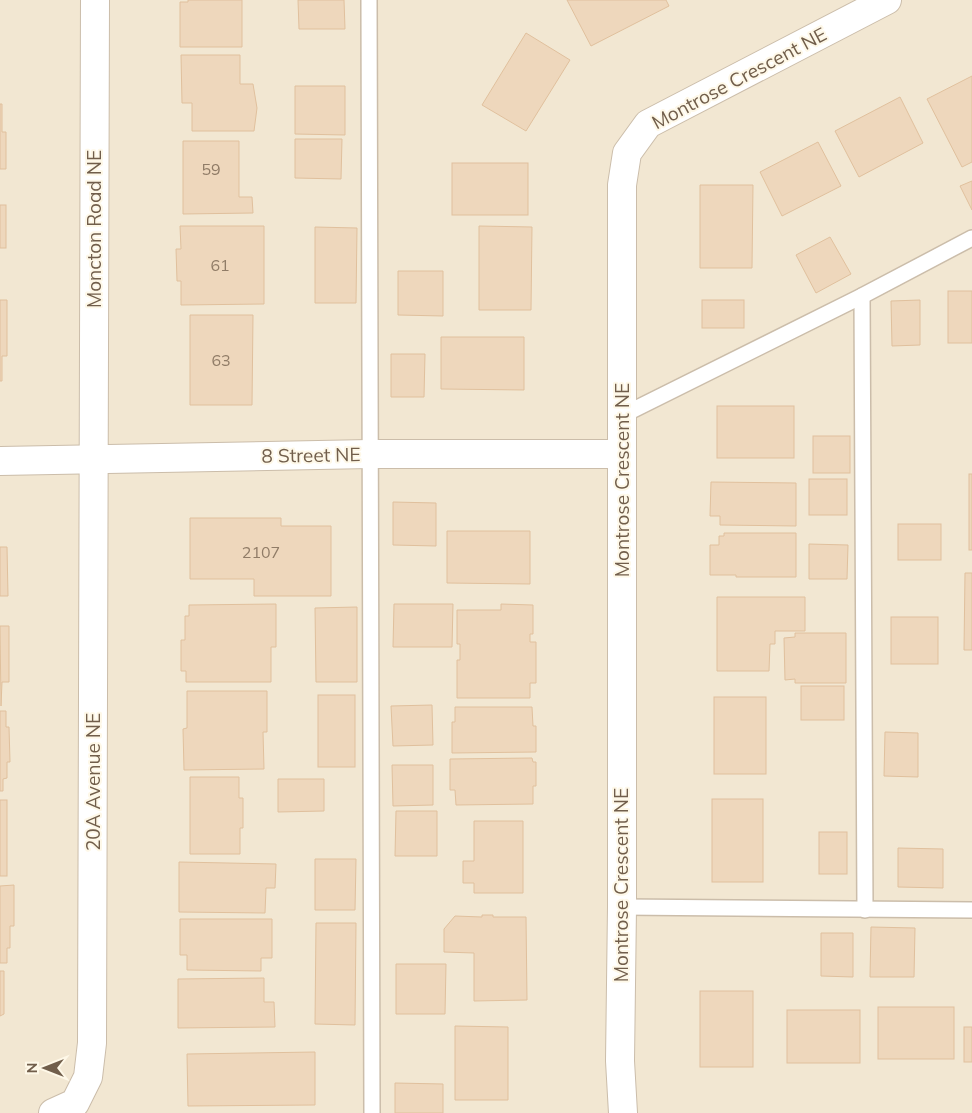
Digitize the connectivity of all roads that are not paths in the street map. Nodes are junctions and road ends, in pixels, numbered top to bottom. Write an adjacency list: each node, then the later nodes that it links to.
1 (94, 0): 9 (street, Moncton Road NE)
2 (369, 0): 7 (lane)
3 (887, 0): 6 (street, Montrose Crescent NE)
4 (972, 238): 5 (lane)
5 (862, 296): 6 (lane); 12 (lane)
6 (621, 416): 8 (street, Montrose Crescent NE)
7 (370, 454): 8 (street, 8 Street NE); 9 (street, 8 Street NE); 15 (lane)
8 (622, 454): 11 (street, Montrose Crescent NE)
9 (94, 458): 10 (street, 8 Street NE); 14 (street, 20A Avenue NE)
10 (0, 460)
11 (622, 907): 12 (lane); 16 (street, Montrose Crescent NE)
12 (865, 910): 13 (lane)
13 (972, 910)
14 (64, 1108)
15 (372, 1113)
16 (623, 1113)

